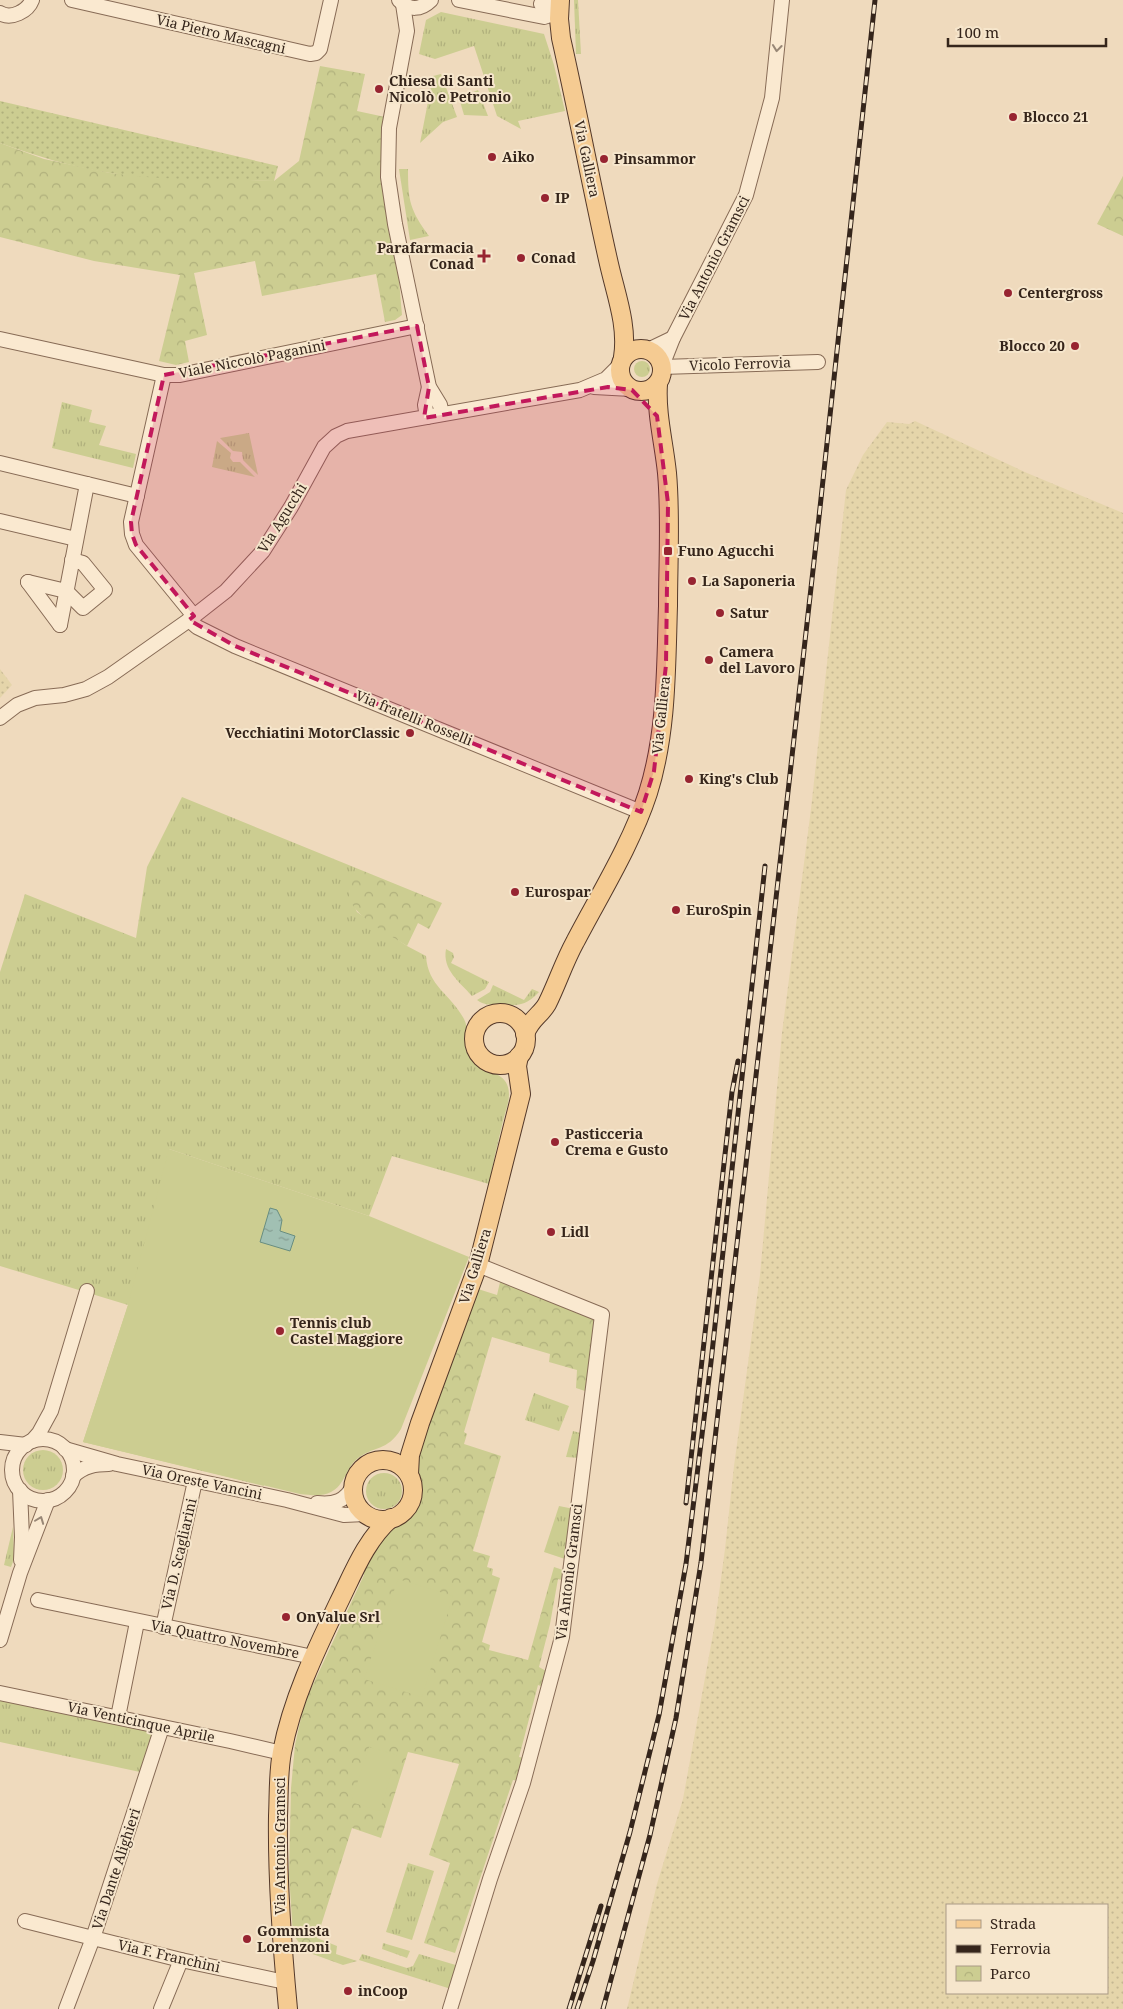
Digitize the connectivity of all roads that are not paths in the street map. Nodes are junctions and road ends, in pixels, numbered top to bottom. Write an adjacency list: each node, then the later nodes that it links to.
1 (32, 0): 10 (street)
2 (72, 0): 3 (street, Via Pietro Mascagni)
3 (332, 0)
4 (459, 0): 9 (street)
5 (504, 0): 9 (street)
6 (782, 0): 14 (street, Via Antonio Gramsci, one-way to 14)
7 (401, 2): 8 (street); 11 (street)
8 (427, 3): 11 (street)
9 (549, 10): 12 (main road, Via Galliera)
10 (0, 13)
11 (407, 31): 13 (street)
12 (622, 317): 16 (main road, Via Galliera); 17 (main road, Via Galliera)
13 (417, 326): 20 (street, Viale Niccolò Paganini); 21 (street)
14 (673, 338): 16 (street); 19 (street, Via Antonio Gramsci)
15 (0, 339): 20 (street, Viale Niccolò Paganini)
16 (647, 349): 17 (main road); 19 (main road)
17 (622, 361): 22 (street); 23 (main road)
18 (818, 362): 19 (street, Vicolo Ferrovia)
19 (661, 372): 23 (main road); 25 (main road, Via Galliera)
20 (164, 375): 29 (street, Via fratelli Rosselli)
21 (429, 386): 24 (street); 26 (street)
22 (588, 387): 23 (street); 24 (street, Via Agucchi)
23 (631, 389): 25 (main road)
24 (442, 414): 26 (street, Via Agucchi)
25 (658, 416): 35 (main road, Via Galliera)
26 (427, 417): 33 (street, Via Agucchi)
27 (0, 463): 28 (street)
28 (87, 484): 29 (street); 31 (street)
29 (137, 496): 33 (street, Via fratelli Rosselli)
30 (0, 521): 31 (street)
31 (76, 539): 32 (street)
32 (72, 560): 32 (street)
33 (191, 618): 34 (street, Via Agucchi); 35 (street, Via fratelli Rosselli)
34 (0, 718)
35 (641, 812): 36 (main road, Via Galliera)
36 (551, 991): 37 (main road, Via Galliera); 38 (main road, Via Galliera)
37 (507, 1014): 38 (main road); 40 (main road)
38 (525, 1034): 39 (main road)
39 (518, 1056): 40 (main road); 41 (main road, Via Galliera)
40 (497, 1064): 41 (main road, Via Galliera)
41 (517, 1106): 42 (main road, Via Galliera)
42 (478, 1265): 45 (main road, Via Galliera); 80 (street, Via Antonio Gramsci)
43 (87, 1291): 44 (street)
44 (50, 1412): 47 (street); 48 (street)
45 (420, 1423): 50 (main road, Via Galliera); 53 (main road, Via Galliera)
46 (0, 1442): 47 (street)
47 (29, 1443): 48 (street); 52 (street)
48 (63, 1447): 51 (street, Via Oreste Vancini); 54 (street)
49 (0, 1452): 52 (street)
50 (386, 1460): 53 (main road); 56 (main road)
51 (117, 1464): 54 (street, Via Oreste Vancini); 55 (street, Via Oreste Vancini)
52 (12, 1466): 57 (street)
53 (409, 1474): 61 (main road)
54 (73, 1476): 58 (street)
55 (195, 1481): 59 (street, Via Oreste Vancini); 66 (street, Via D. Scagliarini)
56 (353, 1486): 59 (street, Via Oreste Vancini); 60 (main road)
57 (20, 1490): 58 (street); 63 (street)
58 (48, 1500): 63 (street, one-way to 58)
59 (287, 1500): 60 (street, Via Oreste Vancini)
60 (368, 1515): 61 (main road); 62 (main road, Via Antonio Gramsci)
61 (391, 1518): 62 (main road, Via Antonio Gramsci)
62 (365, 1550): 68 (main road, Via Antonio Gramsci)
63 (20, 1573): 67 (street)
64 (38, 1600): 65 (street, Via Quattro Novembre)
65 (137, 1622): 66 (street, Via Quattro Novembre); 70 (street, Via Quattro Novembre)
66 (163, 1627): 68 (street, Via Quattro Novembre)
67 (0, 1640)
68 (313, 1657): 72 (main road, Via Antonio Gramsci)
69 (0, 1693): 70 (street, Via Venticinque Aprile)
70 (118, 1718): 71 (street, Via Venticinque Aprile)
71 (162, 1727): 72 (street, Via Venticinque Aprile); 74 (street, Via Dante Alighieri)
72 (282, 1753): 76 (main road, Via Antonio Gramsci)
73 (25, 1921): 74 (street, Via F. Franchini)
74 (93, 1938): 75 (street, Via F. Franchini); 77 (street, Via Dante Alighieri)
75 (181, 1960): 76 (street, Via F. Franchini); 78 (street)
76 (285, 1982): 79 (main road, Via Antonio Gramsci)
77 (66, 2009)
78 (161, 2009)
79 (288, 2009)
80 (450, 2009)

